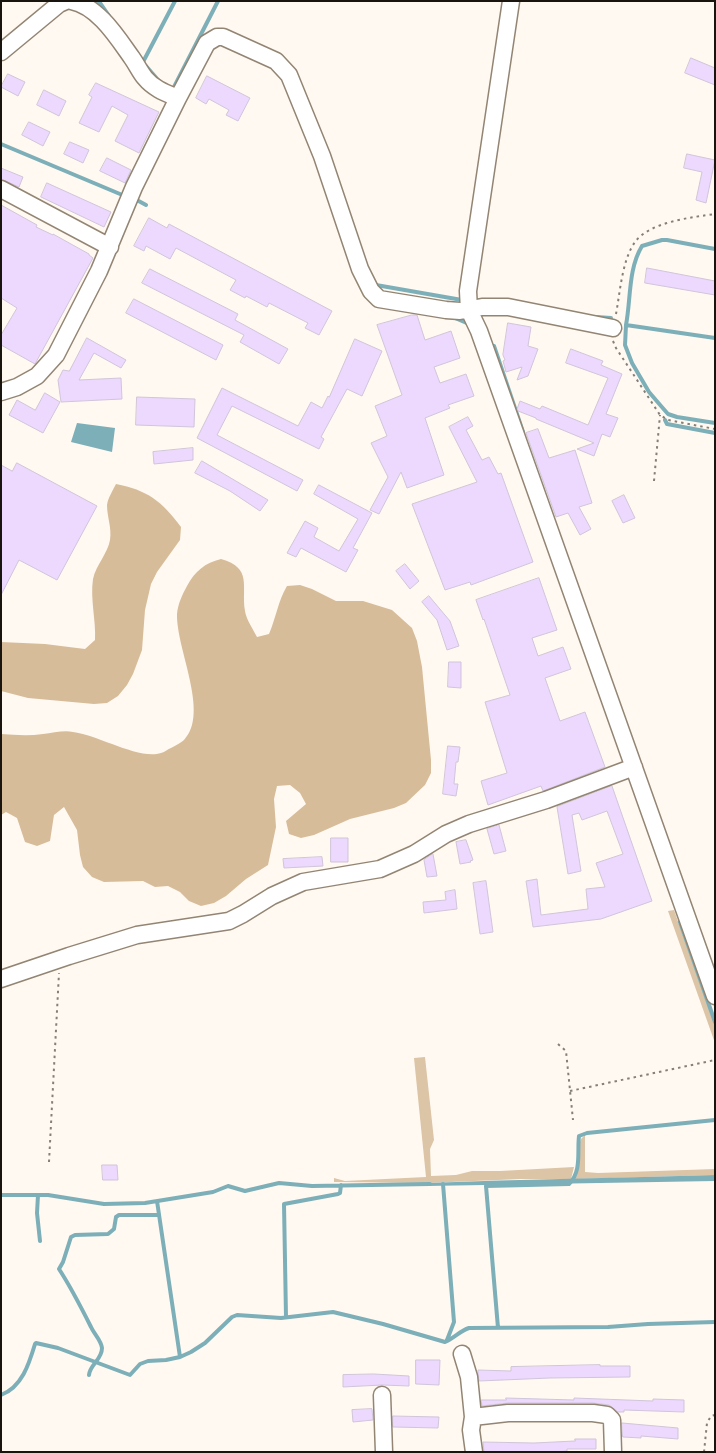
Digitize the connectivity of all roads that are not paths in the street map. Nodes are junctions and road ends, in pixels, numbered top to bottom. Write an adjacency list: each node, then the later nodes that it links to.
1 (66, 1): 4 (street)
2 (71, 1): 5 (street)
3 (511, 1): 8 (street)
4 (1, 52)
5 (178, 98): 7 (street); 8 (street)
6 (1, 190): 7 (street)
7 (110, 247): 10 (street)
8 (469, 310): 9 (street); 11 (street)
9 (613, 328)
10 (1, 392)
11 (634, 767): 12 (street); 13 (street)
12 (1, 979)
13 (715, 996)
14 (462, 1354): 16 (street)
15 (382, 1395): 17 (street)
16 (473, 1417): 18 (street); 19 (street)
17 (384, 1452)
18 (474, 1452)
19 (613, 1452)

